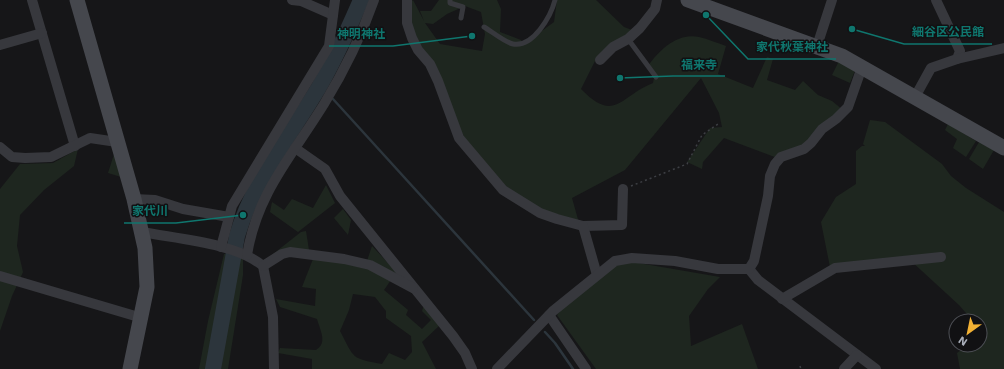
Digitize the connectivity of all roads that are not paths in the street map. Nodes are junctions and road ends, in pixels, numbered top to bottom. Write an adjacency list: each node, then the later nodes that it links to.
1 (32, 0): 16 (street)
2 (77, 0): 26 (street)
3 (292, 0): 13 (street)
4 (335, 0): 13 (street)
5 (374, 0): 29 (street)
6 (406, 0): 34 (street)
7 (450, 0): 14 (lane)
8 (554, 0): 15 (lane)
9 (657, 0): 17 (street)
10 (688, 0): 19 (street)
11 (832, 0): 19 (street)
12 (936, 0): 21 (street)
13 (333, 15): 33 (street)
14 (461, 18)
15 (484, 27)
16 (42, 33): 18 (street); 27 (street)
17 (628, 40): 22 (street); 24 (lane)
18 (0, 45)
19 (817, 46): 23 (street)
20 (1004, 48): 21 (street)
21 (957, 59): 25 (street)
22 (600, 60)
23 (862, 67): 25 (street); 40 (street)
24 (656, 77)
25 (915, 97): 30 (street)
26 (117, 142): 27 (street); 32 (street)
27 (75, 146): 28 (street)
28 (0, 147)
29 (295, 148): 37 (street); 43 (street)
30 (1004, 148)
31 (623, 188): 34 (street)
32 (134, 199): 33 (street); 35 (street)
33 (228, 217): 36 (street)
34 (583, 226): 41 (street)
35 (142, 232): 36 (street); 46 (street)
36 (224, 248): 37 (street)
37 (244, 254): 39 (street)
38 (941, 257): 44 (street)
39 (263, 266): 43 (street); 49 (street)
40 (749, 269): 41 (street); 44 (street)
41 (597, 275): 45 (street)
42 (0, 276): 46 (street)
43 (415, 288): 50 (street)
44 (782, 299): 47 (street)
45 (549, 315): 51 (street); 52 (street)
46 (142, 318): 48 (street)
47 (857, 355): 53 (street); 54 (street)
48 (130, 369)
49 (274, 369)
50 (472, 369)
51 (497, 369)
52 (586, 369)
53 (844, 369)
54 (876, 369)

